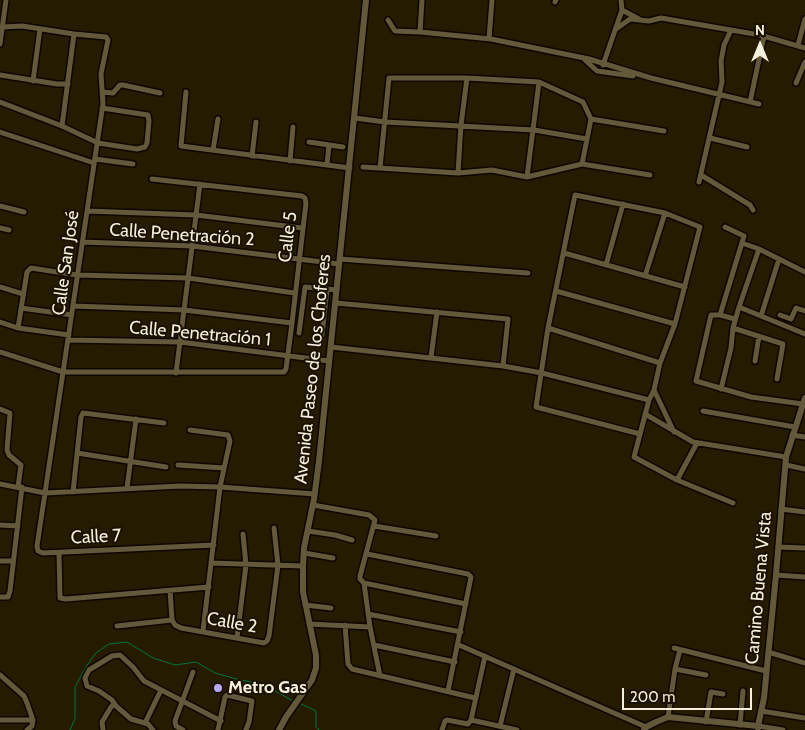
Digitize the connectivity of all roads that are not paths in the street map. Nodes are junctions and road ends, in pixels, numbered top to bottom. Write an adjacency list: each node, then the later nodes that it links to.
1 (6, 0): 10 (street)
2 (366, 0): 39 (street, Avenida Paseo de los Choferes)
3 (422, 0): 14 (street)
4 (492, 0): 17 (street)
5 (621, 0): 6 (street)
6 (622, 10): 9 (street); 12 (street)
7 (805, 19): 19 (street)
8 (388, 20): 14 (street)
9 (644, 22): 12 (street); 13 (street)
10 (3, 27): 11 (street); 18 (street)
11 (40, 29): 15 (street); 27 (street)
12 (616, 29): 23 (street)
13 (731, 30): 16 (street); 34 (street)
14 (420, 32): 17 (street)
15 (74, 34): 30 (street); 31 (street, Calle San José)
16 (764, 36): 19 (street); 36 (street)
17 (489, 39): 21 (street)
18 (0, 44)
19 (798, 45): 20 (street)
20 (805, 48)
21 (583, 58): 23 (street); 26 (street)
22 (805, 62): 29 (street)
23 (604, 65): 26 (street)
24 (0, 75): 27 (street)
25 (467, 78): 28 (street); 43 (street); 44 (street)
26 (651, 78): 34 (street)
27 (33, 81): 30 (street)
28 (539, 82): 41 (street); 47 (street)
29 (796, 83)
30 (68, 84): 45 (street)
31 (102, 92): 33 (street); 38 (street, Calle San José)
32 (186, 92): 57 (street)
33 (160, 94)
34 (719, 94): 36 (street); 50 (street)
35 (0, 102): 45 (street)
36 (750, 102): 37 (street)
37 (759, 104)
38 (102, 108): 53 (street, Calle San José); 53 (street)
39 (355, 118): 43 (street); 64 (street, Avenida Paseo de los Choferes)
40 (218, 119): 57 (street)
41 (591, 119): 48 (street); 51 (street)
42 (256, 122): 58 (street)
43 (385, 122): 44 (street); 66 (street)
44 (461, 125): 47 (street); 67 (street)
45 (62, 126): 53 (street)
46 (293, 127): 60 (street)
47 (534, 130): 51 (street); 70 (street)
48 (664, 131)
49 (0, 132): 59 (street)
50 (710, 138): 56 (street); 69 (street)
51 (587, 139): 62 (street)
52 (309, 142): 54 (street)
53 (98, 143): 59 (street, Calle San José)
54 (329, 145): 55 (street); 63 (street)
55 (343, 147)
56 (747, 147)
57 (213, 150): 58 (street)
58 (252, 156): 60 (street)
59 (94, 161): 61 (street); 77 (street, Calle San José)
60 (290, 161): 63 (street)
61 (133, 164)
62 (582, 164): 68 (street); 70 (street)
63 (327, 165): 64 (street)
64 (350, 168): 92 (street, Avenida Paseo de los Choferes)
65 (363, 168): 66 (street)
66 (380, 168): 67 (street)
67 (458, 172): 70 (street)
68 (650, 175)
69 (701, 175): 72 (street); 76 (street)
70 (527, 177)
71 (152, 179): 73 (street, Calle 5)
72 (700, 182)
73 (200, 184): 80 (street); 83 (street, Calle 5)
74 (623, 204): 79 (street); 89 (street); 93 (street)
75 (0, 206): 78 (street)
76 (753, 210)
77 (87, 211): 80 (street); 85 (street, Calle San José)
78 (24, 212)
79 (665, 212): 97 (street); 100 (street)
80 (196, 215): 83 (street); 87 (street)
81 (725, 227): 86 (street)
82 (0, 228): 84 (street)
83 (302, 228): 91 (street, Calle 5)
84 (9, 230)
85 (82, 242): 87 (street, Calle Penetración 2); 96 (street, Calle San José)
86 (742, 243): 88 (street); 114 (street)
87 (192, 246): 91 (street, Calle Penetración 2); 98 (street)
88 (759, 249): 90 (street); 108 (street)
89 (564, 253): 93 (street); 103 (street)
90 (780, 259): 94 (street); 116 (street)
91 (299, 260): 92 (street, Calle Penetración 2); 104 (street, Calle 5)
92 (339, 261): 95 (street, Calle Penetración 2); 102 (street, Avenida Paseo de los Choferes)
93 (606, 265): 97 (street)
94 (805, 272)
95 (528, 273)
96 (77, 275): 98 (street); 105 (street); 107 (street, Calle San José)
97 (645, 276): 100 (street)
98 (188, 278): 104 (street); 110 (street)
99 (0, 287): 105 (street)
100 (685, 287): 120 (street)
101 (327, 289): 102 (street); 124 (street); 126 (street)
102 (337, 290): 106 (street, Avenida Paseo de los Choferes)
103 (556, 292): 120 (street); 122 (street)
104 (295, 293): 119 (street, Calle 5)
105 (23, 294): 109 (street)
106 (336, 303): 112 (street); 130 (street, Avenida Paseo de los Choferes)
107 (73, 306): 110 (street); 113 (street, Calle San José)
108 (739, 307): 116 (street); 117 (street)
109 (21, 308): 113 (street); 121 (street)
110 (184, 310): 119 (street); 129 (street)
111 (805, 311): 115 (street)
112 (436, 312): 133 (street); 137 (street)
113 (72, 315): 128 (street, Calle San José)
114 (720, 315): 117 (street); 142 (street)
115 (780, 315)
116 (760, 316): 125 (street)
117 (736, 319): 123 (street)
118 (0, 322): 121 (street, Calle Penetración 1)
119 (292, 323): 132 (street, Calle 5)
120 (675, 324): 136 (street)
121 (18, 328): 128 (street, Calle Penetración 1)
122 (548, 328): 136 (street); 140 (street)
123 (734, 328): 127 (street); 142 (street)
124 (299, 333)
125 (805, 334)
126 (322, 336)
127 (759, 336): 135 (street); 141 (street)
128 (69, 338): 129 (street, Calle Penetración 1); 138 (street, Calle San José)
129 (180, 342): 132 (street, Calle Penetración 1); 139 (street)
130 (331, 347): 133 (street); 134 (street, Avenida Paseo de los Choferes)
131 (0, 352): 138 (street)
132 (287, 355): 134 (street, Calle Penetración 1); 139 (street, Calle 5)
133 (431, 357): 137 (street)
134 (329, 361): 173 (street, Avenida Paseo de los Choferes)
135 (755, 361)
136 (660, 363): 143 (street)
137 (503, 366): 140 (street)
138 (63, 372): 139 (street); 172 (street, Calle San José)
139 (176, 373)
140 (542, 373): 144 (street); 154 (street)
141 (777, 378)
142 (721, 389): 145 (street)
143 (654, 390): 144 (street); 153 (street)
144 (648, 400): 148 (street)
145 (804, 401): 151 (street, Camino Buena Vista)
146 (0, 409): 168 (street)
147 (703, 412): 151 (street)
148 (645, 414): 153 (street); 154 (street)
149 (136, 420): 150 (street); 158 (street); 160 (street)
150 (164, 423)
151 (794, 427): 155 (street, Camino Buena Vista)
152 (190, 430): 164 (street)
153 (674, 432): 157 (street)
154 (640, 434): 166 (street)
155 (792, 435): 156 (street); 159 (street, Camino Buena Vista)
156 (805, 437)
157 (697, 443): 159 (street); 166 (street)
158 (77, 453): 160 (street); 171 (street)
159 (786, 457): 162 (street, Camino Buena Vista)
160 (131, 461): 163 (street); 170 (street)
161 (178, 465): 164 (street)
162 (786, 465): 165 (street); 176 (street, Camino Buena Vista)
163 (166, 467)
164 (224, 468): 169 (street)
165 (805, 470)
166 (677, 480): 174 (street)
167 (0, 484): 168 (street)
168 (20, 487): 172 (street); 179 (street)
169 (220, 487): 170 (street); 173 (street); 186 (street)
170 (127, 488): 171 (street)
171 (73, 492): 172 (street)
172 (45, 493): 189 (street, Calle 7)
173 (315, 494): 175 (street, Avenida Paseo de los Choferes)
174 (733, 503)
175 (313, 505): 180 (street); 182 (street, Avenida Paseo de los Choferes)
176 (781, 509): 177 (street); 187 (street, Camino Buena Vista)
177 (805, 512)
178 (0, 525): 179 (street)
179 (18, 526): 194 (street)
180 (374, 526): 184 (street); 191 (street)
181 (274, 528): 197 (street, Calle 2)
182 (308, 531): 185 (street); 190 (street, Avenida Paseo de los Choferes)
183 (243, 534): 196 (street)
184 (436, 536)
185 (352, 540)
186 (214, 545): 189 (street, Calle 7); 195 (street)
187 (778, 547): 188 (street); 199 (street, Camino Buena Vista)
188 (805, 548)
189 (60, 552): 203 (street)
190 (304, 553): 192 (street); 198 (street, Avenida Paseo de los Choferes)
191 (367, 554): 201 (street); 206 (street)
192 (332, 558)
193 (0, 561): 194 (street)
194 (12, 561): 204 (street)
195 (211, 563): 196 (street); 202 (street)
196 (246, 565): 197 (street); 216 (street)
197 (278, 565): 198 (street); 216 (street, Calle 2)
198 (303, 566): 205 (street, Avenida Paseo de los Choferes)
199 (776, 575): 200 (street); 221 (street, Camino Buena Vista)
200 (805, 577)
201 (364, 583): 206 (street); 208 (street)
202 (209, 587): 203 (street); 214 (street)
203 (170, 590): 209 (street)
204 (0, 597)
205 (305, 604): 207 (street); 210 (street, Avenida Paseo de los Choferes)
206 (466, 604): 215 (street)
207 (331, 608)
208 (368, 614): 213 (street); 215 (street)
209 (172, 620): 211 (street); 214 (street, Calle 2)
210 (308, 624): 212 (street); 261 (street, Avenida Paseo de los Choferes)
211 (117, 626)
212 (344, 626): 213 (street); 231 (street)
213 (370, 627): 217 (street)
214 (203, 631): 216 (street, Calle 2)
215 (461, 632): 218 (street)
216 (237, 638)
217 (374, 645): 223 (street); 231 (street)
218 (458, 645): 222 (street); 223 (street)
219 (674, 648): 220 (street)
220 (680, 650): 225 (street); 227 (street)
221 (768, 652): 224 (street); 227 (street, Camino Buena Vista)
222 (485, 656): 226 (street); 238 (street)
223 (455, 662): 235 (street)
224 (805, 663)
225 (675, 669): 230 (street); 242 (street)
226 (514, 670): 251 (street); 253 (street)
227 (766, 671): 241 (street, Camino Buena Vista)
228 (193, 672): 239 (street)
229 (0, 675): 233 (street)
230 (706, 675)
231 (380, 676): 235 (street)
232 (0, 683): 233 (street)
233 (7, 683): 245 (street)
234 (161, 690): 239 (street); 240 (street); 249 (street)
235 (448, 691): 238 (street)
236 (743, 691): 250 (street)
237 (723, 694): 248 (street)
238 (475, 698): 247 (street)
239 (182, 702): 246 (street); 258 (street)
240 (114, 704): 249 (street); 256 (street)
241 (761, 711): 243 (street); 254 (street, Camino Buena Vista)
242 (668, 717): 248 (street); 253 (street)
243 (805, 718)
244 (0, 720): 245 (street)
245 (33, 720): 255 (street)
246 (220, 720): 259 (street); 260 (street)
247 (471, 720): 252 (street); 262 (street)
248 (706, 722): 250 (street)
249 (145, 723): 257 (street)
250 (740, 725): 254 (street)
251 (500, 726): 252 (street); 263 (street)
252 (492, 727)
253 (645, 728)
254 (758, 728): 264 (street)
255 (28, 730)
256 (102, 730)
257 (153, 730)
258 (183, 730)
259 (218, 730)
260 (246, 730)
261 (279, 730)
262 (442, 730)
263 (517, 730)
264 (783, 730)

